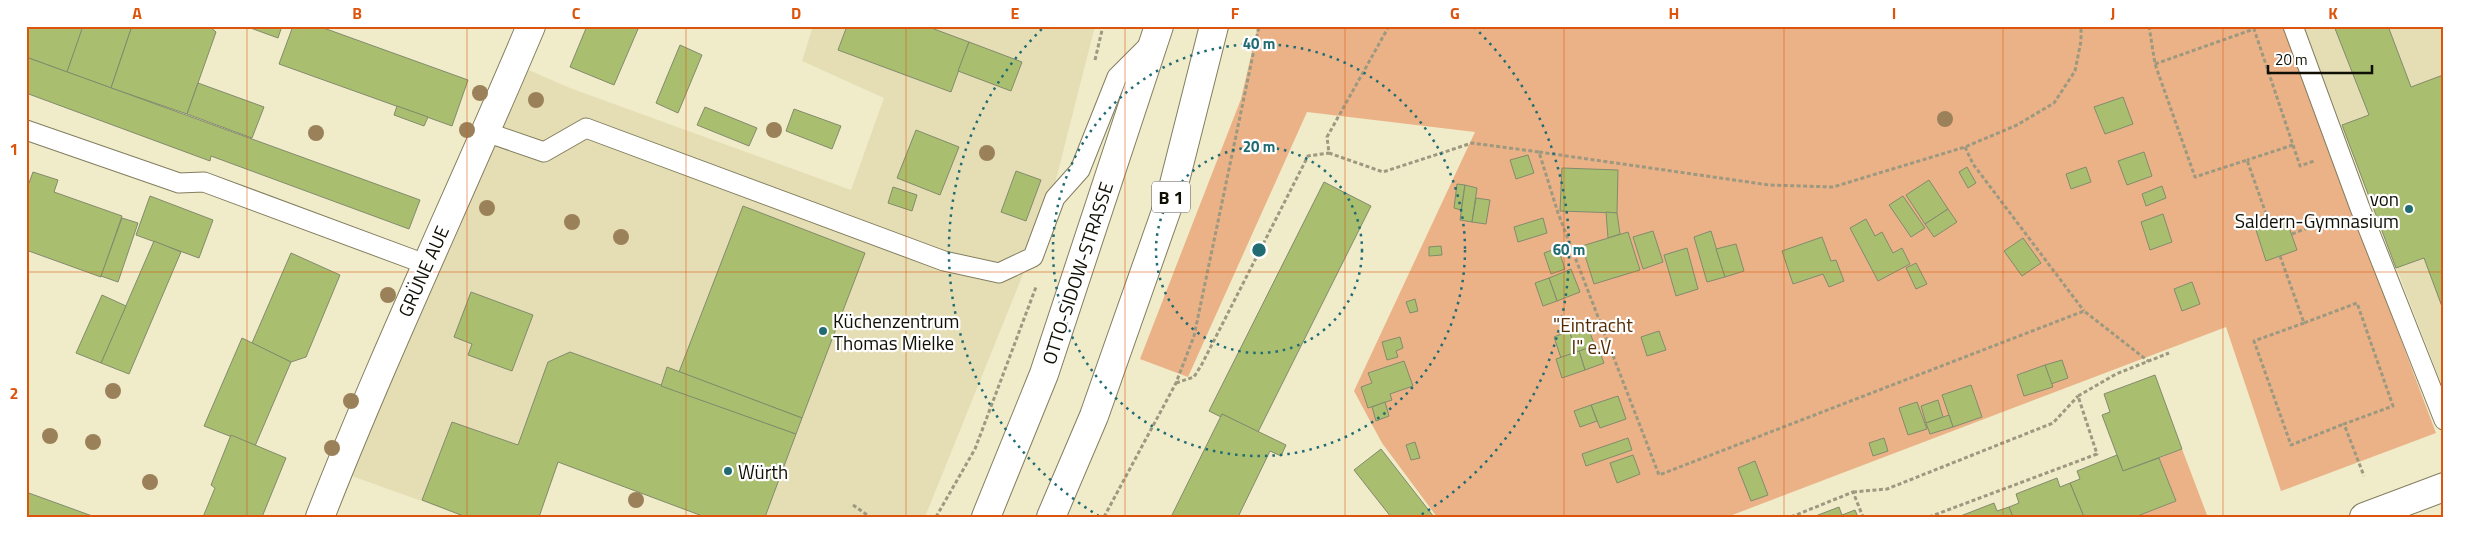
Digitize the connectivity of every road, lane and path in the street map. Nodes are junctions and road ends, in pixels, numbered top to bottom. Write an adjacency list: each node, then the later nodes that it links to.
1 (532, 26): 11 (main road, GRÜNE AUE)
2 (1214, 26): 36 (main road, B 1)
3 (1259, 26): 25 (path)
4 (1390, 26): 13 (path)
5 (2081, 26): 12 (path)
6 (2149, 26): 9 (path)
7 (2293, 26): 16 (lane)
8 (1157, 32): 11 (lane); 35 (main road, OTTO-SIDOW-STRASSE)
9 (2155, 64): 15 (path); 15 (path)
10 (26, 130): 20 (lane)
11 (486, 132): 20 (main road, GRÜNE AUE)
12 (1965, 147): 14 (path); 21 (path)
13 (1329, 152): 14 (path); 25 (path)
14 (1539, 152): 21 (path)
15 (2247, 160): 17 (path)
16 (2360, 208): 18 (path); 27 (lane)
17 (2270, 224)
18 (2292, 234)
19 (2280, 256): 22 (path)
20 (425, 264): 33 (main road, GRÜNE AUE)
21 (2084, 311): 24 (path)
22 (2304, 323): 28 (path); 28 (path)
23 (2170, 353): 24 (path)
24 (2148, 361): 26 (path)
25 (1176, 383): 37 (path)
26 (2078, 396): 30 (path); 40 (path)
27 (2444, 420)
28 (2344, 424): 29 (path)
29 (2364, 476)
30 (1853, 492): 38 (path); 39 (path)
31 (2442, 493): 41 (main road)
32 (853, 505): 34 (path)
33 (320, 517)
34 (870, 517)
35 (986, 517)
36 (1051, 517)
37 (1104, 517)
38 (1791, 517)
39 (1863, 517)
40 (1929, 517)
41 (2364, 517)

